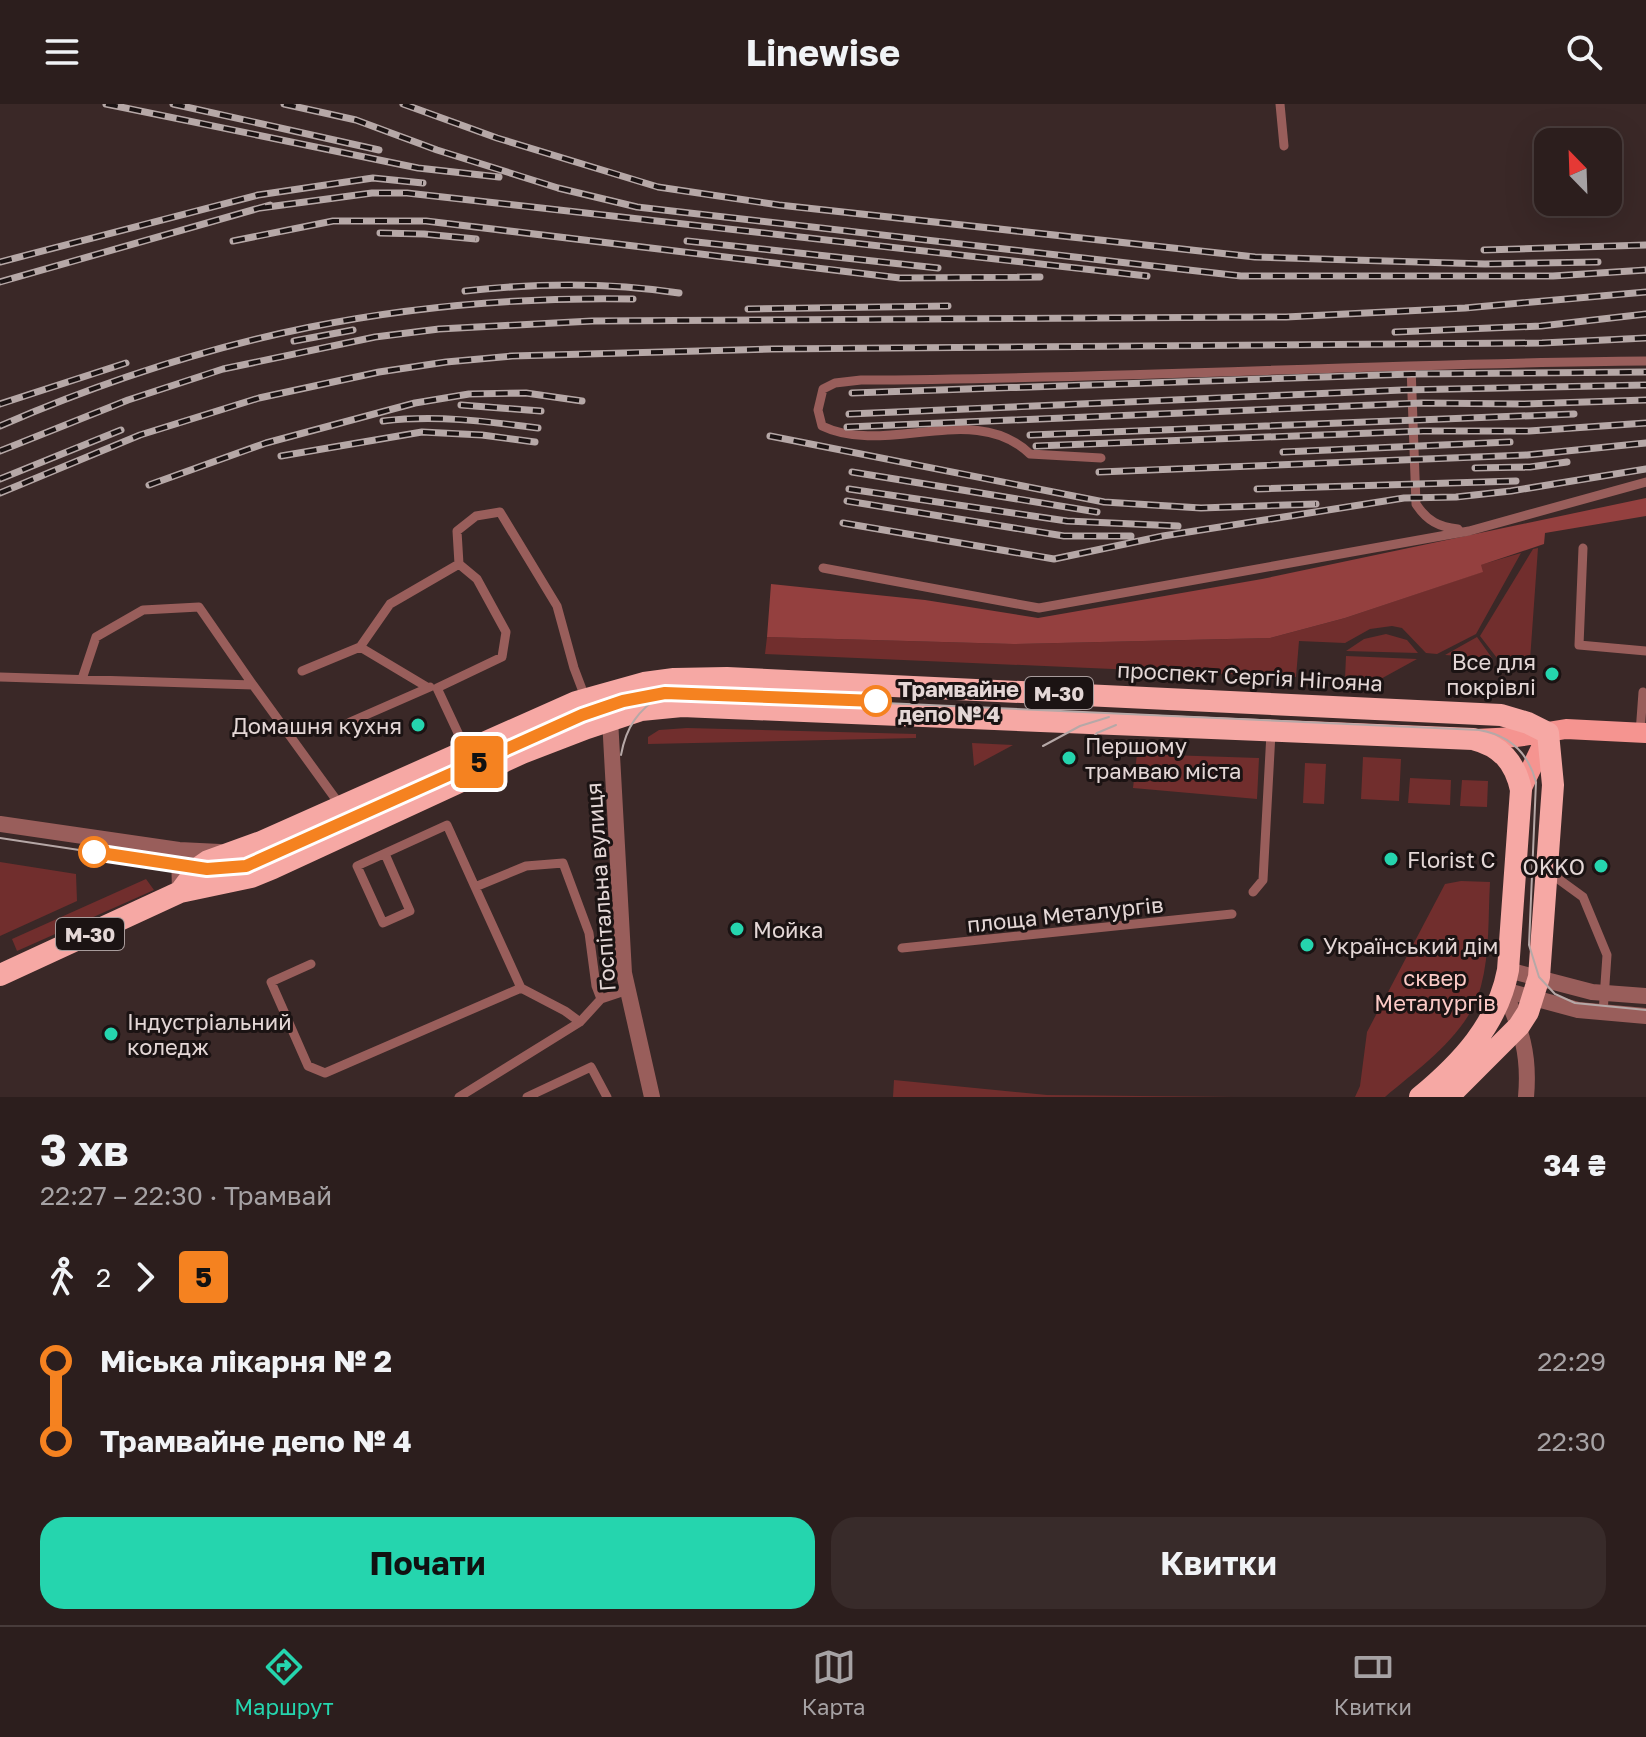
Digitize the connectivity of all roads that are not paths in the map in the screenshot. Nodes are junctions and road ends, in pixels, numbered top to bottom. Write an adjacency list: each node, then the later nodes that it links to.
1 (1280, 104): 2 (lane)
2 (1284, 146)
3 (1646, 361): 4 (lane)
4 (1411, 367): 5 (lane); 7 (lane)
5 (1101, 458)
6 (1646, 482): 7 (lane)
7 (1469, 531): 10 (lane)
8 (1583, 548): 12 (lane)
9 (459, 564): 11 (lane); 17 (lane); 19 (lane)
10 (823, 568)
11 (360, 647): 13 (lane); 17 (lane)
12 (1646, 654)
13 (302, 671)
14 (0, 677): 15 (lane)
15 (82, 679): 16 (lane); 16 (lane)
16 (253, 685): 28 (lane)
17 (432, 688): 21 (lane); 26 (lane)
18 (1643, 692): 24 (lane)
19 (594, 695): 20 (street, Госпітальна вулиця); 23 (highway, проспект Сергія Нігояна / М-30); 26 (highway, проспект Сергія Нігояна / М-30)
20 (610, 719): 22 (highway, проспект Сергія Нігояна / М-30); 35 (highway, проспект Сергія Нігояна / М-30); 44 (street, Госпітальна вулиця)
21 (350, 722)
22 (1271, 729): 25 (highway, проспект Сергія Нігояна / М-30); 36 (lane)
23 (1548, 733): 24 (main road, проспект Сергія Нігояна); 25 (main road, проспект Сергія Нігояна); 27 (main road); 33 (highway)
24 (1643, 733)
25 (1473, 739): 27 (highway, М-30)
26 (466, 750): 28 (highway, проспект Сергія Нігояна / М-30)
27 (1521, 790): 41 (highway, М-30)
28 (341, 807): 31 (highway, проспект Сергія Нігояна / М-30)
29 (0, 824): 30 (street)
30 (179, 850): 31 (street); 35 (street)
31 (231, 852): 35 (highway, проспект Сергія Нігояна / М-30)
32 (385, 854): 32 (lane); 34 (lane)
33 (1547, 870): 42 (highway); 45 (lane)
34 (475, 887): 43 (lane); 47 (lane)
35 (180, 892): 40 (highway, проспект Сергія Нігояна / М-30)
36 (1253, 892)
37 (1232, 914): 38 (lane, площа Металургів)
38 (902, 948)
39 (311, 964): 43 (lane)
40 (0, 975)
41 (1506, 980): 42 (street); 51 (street); 56 (highway, М-30)
42 (1536, 987): 45 (street); 48 (street); 51 (highway)
43 (521, 988): 50 (lane)
44 (628, 990): 47 (lane); 55 (street, Госпітальна вулиця)
45 (1605, 993): 46 (street); 48 (lane)
46 (1646, 996)
47 (601, 999): 50 (lane)
48 (1603, 1013): 49 (street)
49 (1646, 1016)
50 (580, 1022): 52 (lane)
51 (1519, 1026): 57 (highway); 58 (street)
52 (459, 1097)
53 (527, 1097): 54 (lane)
54 (607, 1097)
55 (652, 1097)
56 (1420, 1097)
57 (1448, 1097)
58 (1526, 1097)

